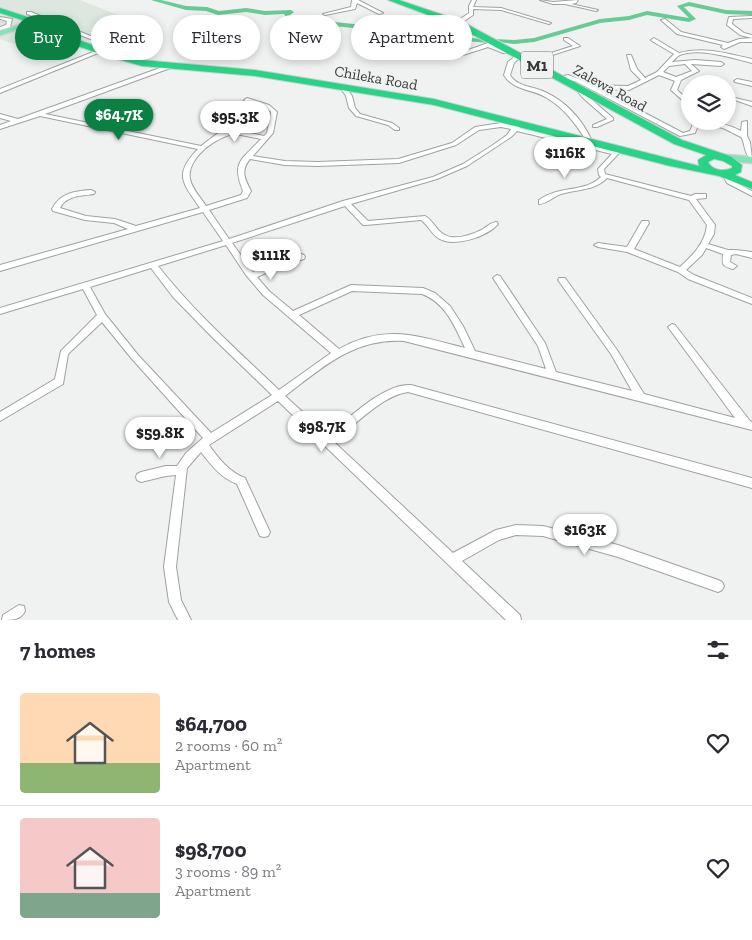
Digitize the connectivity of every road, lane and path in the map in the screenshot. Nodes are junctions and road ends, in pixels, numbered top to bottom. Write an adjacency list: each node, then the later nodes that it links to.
1 (392, 0): 12 (highway, Zalewa Road / M1)
2 (474, 0): 7 (street)
3 (542, 0): 6 (street)
4 (576, 0): 6 (street)
5 (354, 1): 10 (street); 11 (street)
6 (565, 3): 8 (street)
7 (472, 8): 13 (street); 19 (street)
8 (596, 10)
9 (0, 12): 16 (highway); 17 (highway, Chileka Road)
10 (381, 13)
11 (325, 14)
12 (435, 15)
13 (470, 15)
14 (752, 17): 24 (street)
15 (0, 18): 21 (street)
16 (15, 18)
17 (15, 19)
18 (663, 20): 26 (street)
19 (549, 23)
20 (15, 26): 21 (main road)
21 (1, 31)
22 (472, 31): 31 (highway, Zalewa Road / M1)
23 (566, 39): 35 (street)
24 (752, 39): 26 (street)
25 (654, 40): 30 (street)
26 (728, 45): 28 (street)
27 (472, 51): 31 (street)
28 (712, 52): 30 (street); 36 (street)
29 (91, 54): 48 (street)
30 (678, 54): 38 (street)
31 (518, 56): 35 (highway, Zalewa Road / M1); 67 (street)
32 (629, 56): 43 (street)
33 (133, 60): 40 (highway, Chileka Road)
34 (141, 60): 67 (highway)
35 (529, 61): 47 (highway, Zalewa Road / M1)
36 (752, 61)
37 (686, 62): 38 (street); 39 (street); 42 (street)
38 (668, 64): 41 (street)
39 (721, 64)
40 (171, 66): 46 (highway, Chileka Road); 54 (street)
41 (659, 73): 42 (street); 43 (street)
42 (677, 79): 49 (street)
43 (644, 80): 47 (street)
44 (737, 81): 45 (street)
45 (752, 84)
46 (343, 87): 58 (highway, Chileka Road); 61 (street)
47 (587, 89): 59 (street); 62 (street); 68 (highway, Zalewa Road / M1)
48 (1, 90)
49 (681, 97)
50 (737, 98): 52 (street)
51 (247, 100): 66 (street)
52 (752, 104)
53 (225, 112): 64 (street)
54 (38, 114): 56 (street); 69 (street)
55 (0, 116): 56 (street)
56 (18, 121): 60 (street)
57 (745, 122): 65 (street)
58 (518, 125): 70 (highway, Chileka Road); 71 (street); 84 (street)
59 (595, 126)
60 (0, 127)
61 (397, 129)
62 (694, 130)
63 (731, 130): 65 (street)
64 (236, 132): 66 (street); 69 (street)
65 (744, 136): 73 (street)
66 (264, 138): 71 (street)
67 (588, 139): 74 (highway)
68 (678, 142): 72 (highway, Zalewa Road / M1); 74 (highway, Zalewa Road / M1)
69 (203, 148): 85 (street)
70 (618, 151): 77 (highway, Chileka Road); 78 (street)
71 (249, 157): 85 (street)
72 (723, 157): 73 (main road); 74 (highway); 76 (highway, M1)
73 (752, 158)
74 (702, 162): 77 (highway, M1)
75 (752, 165): 76 (main road)
76 (738, 168): 77 (highway); 79 (highway, M1)
77 (721, 174): 80 (highway, M1); 82 (street)
78 (606, 176): 83 (street); 91 (street)
79 (752, 178)
80 (752, 186)
81 (91, 192): 88 (street)
82 (752, 194)
83 (542, 202)
84 (346, 203): 87 (street); 89 (street)
85 (205, 209): 88 (street); 89 (street)
86 (645, 223): 92 (street)
87 (494, 224)
88 (134, 228): 98 (street)
89 (228, 242): 96 (street); 100 (street)
90 (598, 245): 92 (street)
91 (705, 245): 93 (street); 99 (street)
92 (629, 250): 99 (street)
93 (727, 253): 94 (street); 97 (street)
94 (752, 254)
95 (301, 257): 100 (street)
96 (152, 264): 103 (street); 112 (street)
97 (734, 266)
98 (0, 268)
99 (681, 270): 104 (street)
100 (252, 276): 106 (street)
101 (497, 278): 111 (street)
102 (562, 280): 113 (street)
103 (85, 285): 105 (street); 107 (street)
104 (752, 301)
105 (0, 310)
106 (292, 315): 109 (street); 110 (street)
107 (102, 316): 114 (street); 116 (street)
108 (672, 327): 115 (street)
109 (338, 353): 110 (street); 112 (street)
110 (472, 354): 111 (street)
111 (552, 374): 113 (street)
112 (278, 396): 116 (street); 117 (street)
113 (642, 399): 115 (street)
114 (0, 417)
115 (749, 425)
116 (206, 442): 118 (street); 121 (street)
117 (328, 442): 120 (street); 122 (street)
118 (182, 470): 119 (street); 126 (street)
119 (141, 477)
120 (752, 483)
121 (264, 532)
122 (452, 560): 123 (street); 127 (street)
123 (718, 586)
124 (19, 611): 125 (street)
125 (8, 620)
126 (185, 620)
127 (515, 620)

